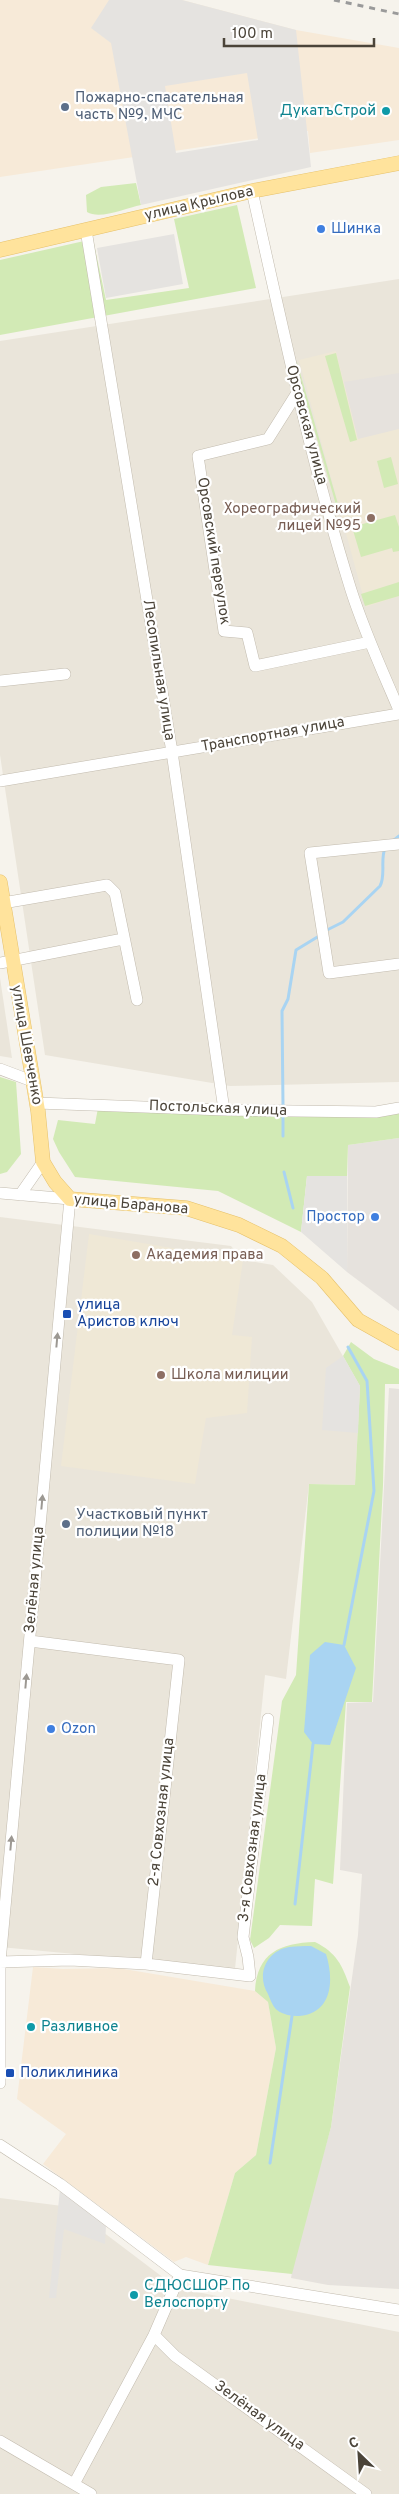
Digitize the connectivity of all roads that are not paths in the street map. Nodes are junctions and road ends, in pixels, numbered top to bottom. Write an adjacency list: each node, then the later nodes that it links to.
1 (399, 163): 2 (main road, улица Крылова)
2 (252, 191): 3 (main road, улица Крылова); 5 (street, Орсовская улица)
3 (86, 230): 4 (main road, улица Крылова); 11 (street, Лесопильная улица)
4 (0, 250)
5 (297, 393): 6 (street, Орсовская улица); 6 (street, Орсовский переулок)
6 (370, 642): 9 (street, Орсовская улица)
7 (65, 674): 8 (street)
8 (0, 680)
9 (399, 710)
10 (399, 714): 11 (street, Транспортная улица)
11 (172, 752): 12 (street, Транспортная улица); 24 (street, Лесопильная улица)
12 (0, 781)
13 (399, 844): 18 (street)
14 (0, 882): 15 (main road, улица Шевченко)
15 (3, 903): 16 (street); 17 (main road, улица Шевченко)
16 (123, 939): 17 (street); 19 (street)
17 (6, 962): 21 (main road, улица Шевченко)
18 (399, 964)
19 (137, 1000)
20 (0, 1069): 21 (street)
21 (32, 1081): 22 (main road, улица Шевченко)
22 (37, 1103): 24 (street, Постольская улица); 25 (main road, улица Шевченко)
23 (399, 1108): 24 (street, Постольская улица)
24 (224, 1110)
25 (42, 1162): 27 (street); 28 (main road, улица Шевченко)
26 (0, 1193): 27 (street, улица Баранова)
27 (20, 1195): 28 (street, улица Баранова)
28 (70, 1199): 29 (main road, улица Баранова); 30 (street, Зелёная улица, one-way to 28)
29 (399, 1343)
30 (30, 1641): 32 (street, Зелёная улица, one-way to 30); 33 (street, 2-я Совхозная улица)
31 (268, 1719): 33 (street, 3-я Совхозная улица)
32 (0, 1962): 33 (street); 34 (street, Зелёная улица)
33 (146, 1964)
34 (0, 2083)
35 (0, 2145): 36 (street)
36 (180, 2275): 37 (street); 38 (street)
37 (399, 2310)
38 (154, 2335): 40 (street); 42 (street, Зелёная улица)
39 (0, 2441): 40 (street)
40 (74, 2484): 41 (street)
41 (91, 2494)
42 (366, 2494)

